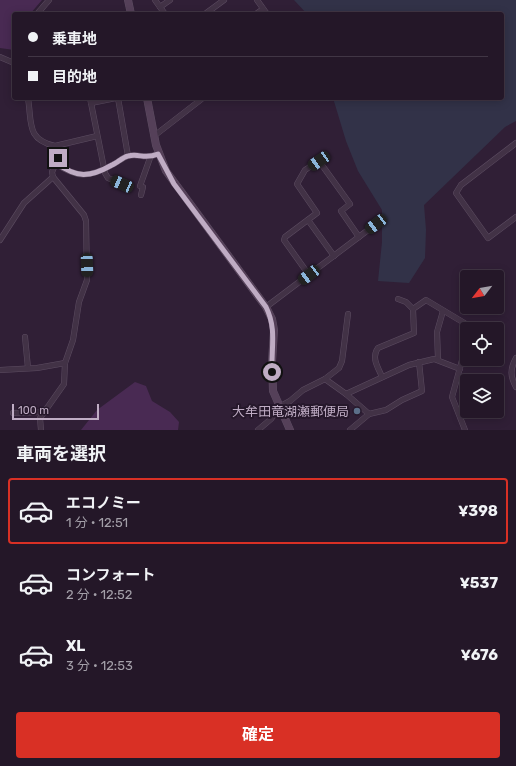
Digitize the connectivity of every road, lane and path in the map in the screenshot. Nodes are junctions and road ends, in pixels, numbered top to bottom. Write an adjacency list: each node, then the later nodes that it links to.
1 (49, 0): 9 (street)
2 (128, 0): 10 (street)
3 (155, 0): 7 (street)
4 (170, 0): 7 (street)
5 (224, 0): 12 (street)
6 (256, 0): 8 (street)
7 (160, 7): 11 (street)
8 (263, 9): 13 (street); 14 (street)
9 (39, 12)
10 (131, 12)
11 (164, 12)
12 (208, 12)
13 (259, 12)
14 (265, 12)
15 (0, 57): 16 (street)
16 (12, 62)
17 (28, 100): 25 (street)
18 (91, 100): 22 (street)
19 (117, 100): 27 (street)
20 (147, 100): 23 (street)
21 (200, 100): 23 (street)
22 (97, 136): 25 (street); 30 (street)
23 (154, 136): 26 (street)
24 (516, 143): 34 (street)
25 (55, 146): 29 (street)
26 (158, 154): 28 (street); 42 (street)
27 (128, 156): 28 (street); 30 (street)
28 (150, 158): 33 (street)
29 (56, 163): 30 (street); 31 (street)
30 (104, 169): 32 (street)
31 (53, 177): 38 (street); 51 (street)
32 (122, 184)
33 (141, 195)
34 (516, 217)
35 (308, 220): 37 (street); 39 (street); 40 (street)
36 (376, 224): 37 (street)
37 (359, 237): 39 (street)
38 (0, 240)
39 (334, 256): 40 (street)
40 (309, 275): 42 (street)
41 (398, 299): 43 (street)
42 (266, 307): 60 (street)
43 (413, 309): 44 (street); 56 (street)
44 (444, 311): 46 (street); 49 (street)
45 (348, 314): 57 (street)
46 (461, 322)
47 (25, 337): 53 (street)
48 (516, 358): 58 (street)
49 (438, 359): 50 (street); 54 (street)
50 (419, 362): 56 (street); 63 (street)
51 (65, 363): 53 (street); 61 (street)
52 (461, 366): 54 (street)
53 (28, 368): 55 (street)
54 (460, 369): 68 (street)
55 (0, 370)
56 (382, 377): 59 (street)
57 (325, 379): 59 (street); 60 (street)
58 (516, 387)
59 (346, 394): 63 (street)
60 (279, 407): 65 (street); 66 (street)
61 (44, 412): 62 (street); 64 (street)
62 (13, 413)
63 (369, 414): 67 (street)
64 (40, 430)
65 (258, 430)
66 (290, 430)
67 (350, 430)
68 (464, 430)

